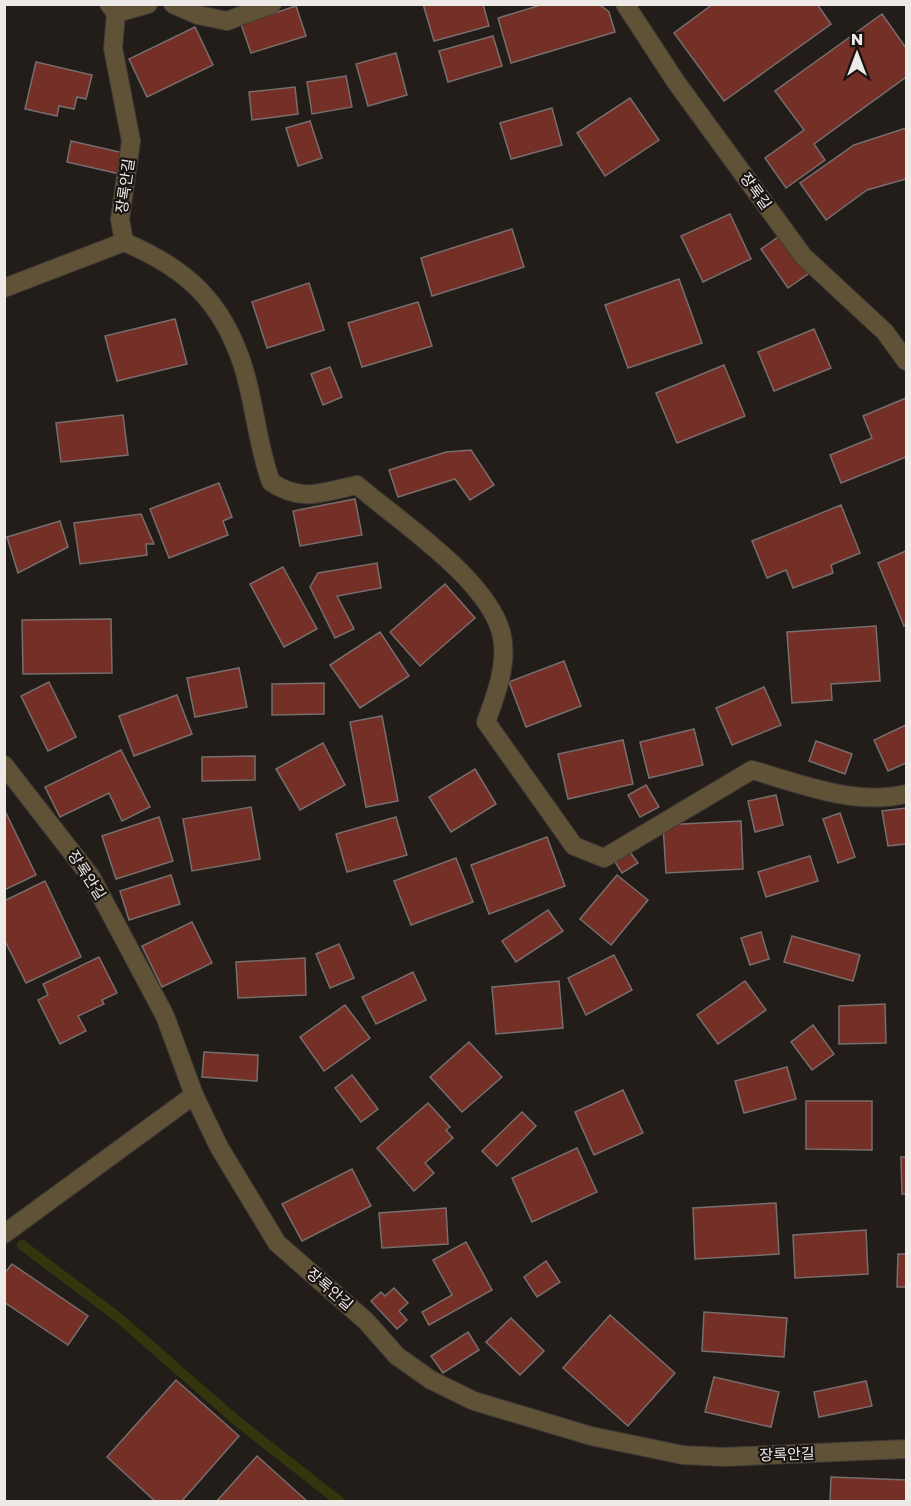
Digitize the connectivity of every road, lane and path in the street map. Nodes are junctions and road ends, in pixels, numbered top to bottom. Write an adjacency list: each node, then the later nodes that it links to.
1 (148, 4): 5 (lane)
2 (173, 4): 3 (lane)
3 (272, 4)
4 (625, 4): 8 (lane, 장록길)
5 (112, 9): 6 (lane, 장록안길)
6 (124, 243): 7 (lane); 10 (lane)
7 (4, 288)
8 (906, 361)
9 (4, 765): 11 (lane, 장록안길)
10 (906, 794)
11 (194, 1095): 12 (lane); 13 (lane, 장록안길)
12 (4, 1234)
13 (906, 1449)

